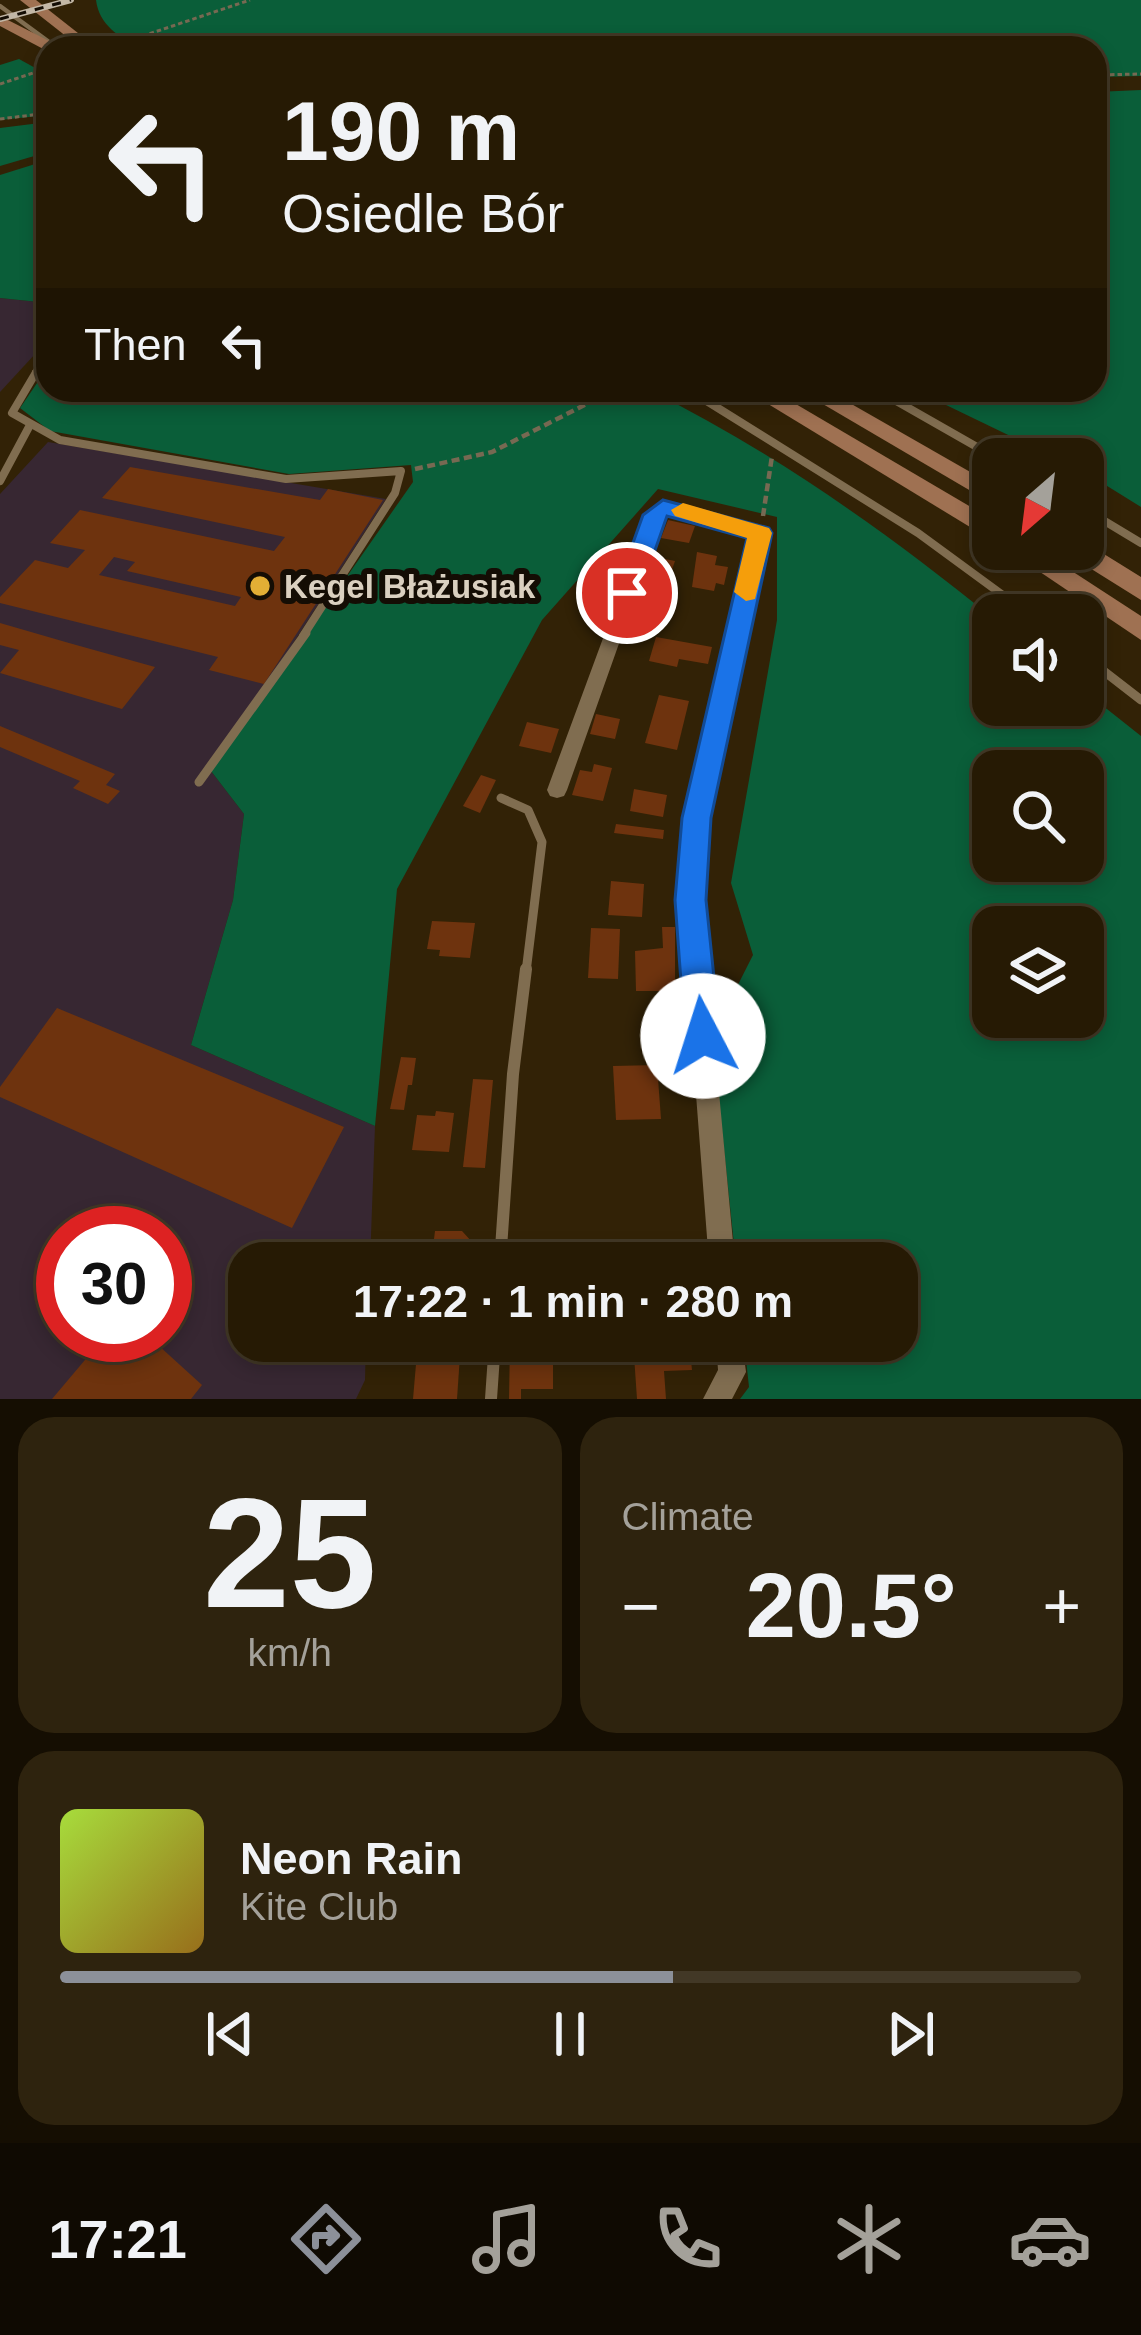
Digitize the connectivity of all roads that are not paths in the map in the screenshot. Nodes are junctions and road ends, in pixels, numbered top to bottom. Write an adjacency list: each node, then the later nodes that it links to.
1 (27, 0): 6 (main road)
2 (0, 6): 5 (lane)
3 (72, 10): 7 (main road)
4 (0, 20): 8 (main road)
5 (39, 36)
6 (81, 36)
7 (90, 36)
8 (36, 39)
9 (36, 374): 14 (lane)
10 (709, 402): 24 (lane)
11 (776, 402): 18 (main road)
12 (831, 402): 17 (main road)
13 (898, 402): 15 (lane)
14 (30, 425): 16 (lane); 28 (lane)
15 (972, 444)
16 (0, 481)
17 (972, 484)
18 (972, 519)
19 (1104, 521): 20 (lane)
20 (1141, 543)
21 (1104, 566): 23 (main road)
22 (1051, 570): 25 (main road)
23 (1141, 590)
24 (1001, 594)
25 (1141, 630)
26 (1104, 671): 27 (lane)
27 (1141, 700)
28 (199, 782)
29 (557, 790): 32 (street)
30 (501, 798): 31 (lane)
31 (501, 1242)
32 (720, 1242)
33 (494, 1362): 35 (lane)
34 (731, 1362): 36 (street)
35 (491, 1399)
36 (717, 1399)

